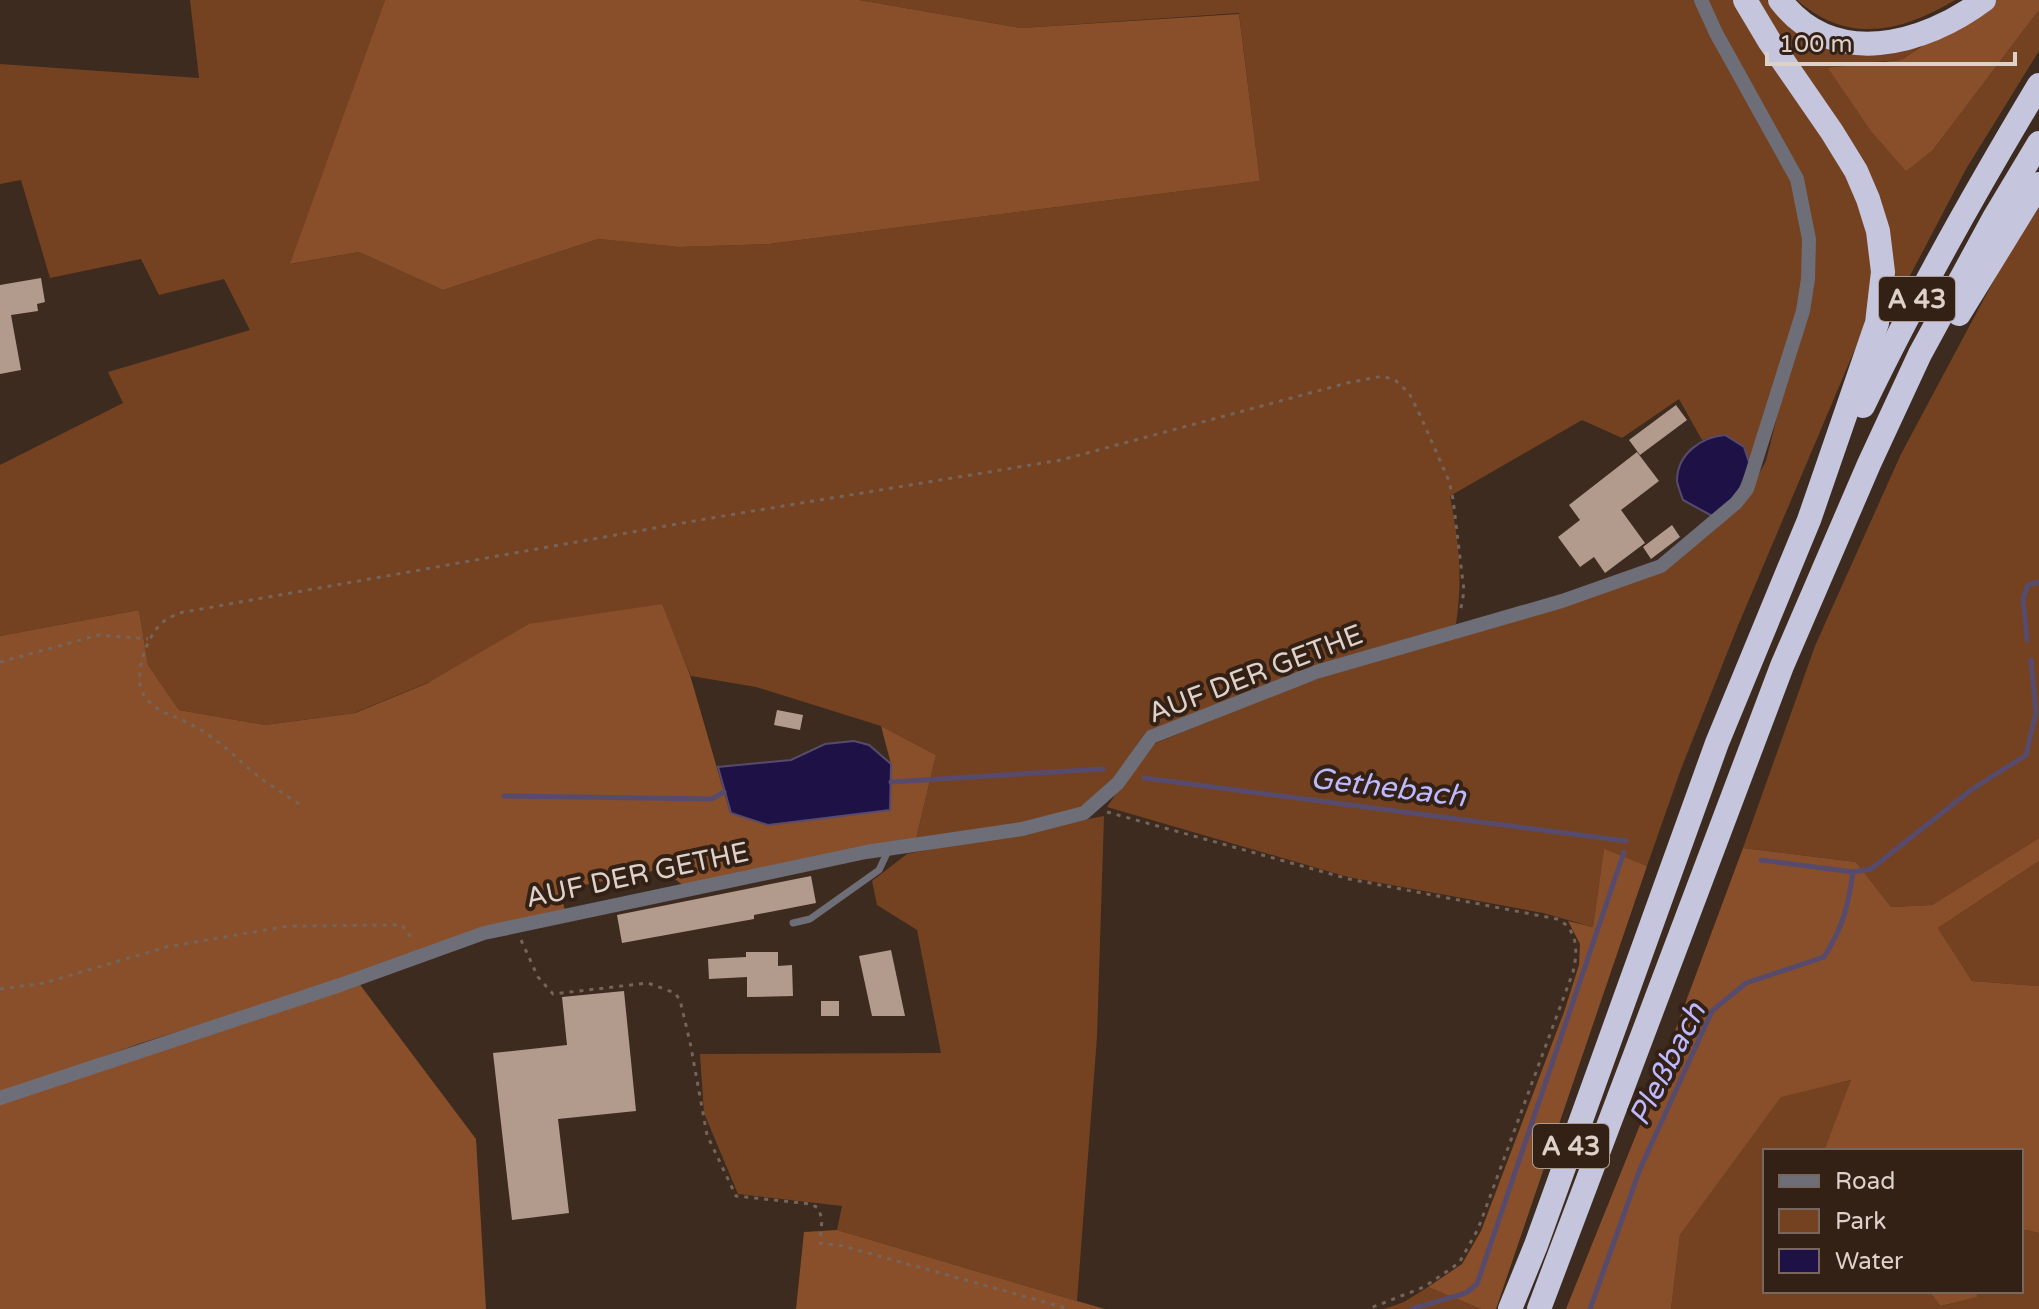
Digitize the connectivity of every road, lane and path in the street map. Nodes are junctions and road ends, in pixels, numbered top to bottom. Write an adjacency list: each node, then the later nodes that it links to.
1 (1701, 0): 10 (street, AUF DER GETHE)
2 (1745, 0): 9 (highway)
3 (1780, 0): 4 (highway)
4 (1984, 0)
5 (2039, 85): 9 (highway, A 43)
6 (2039, 143): 8 (highway, A 43)
7 (2039, 184): 8 (highway)
8 (1869, 464): 21 (highway, A 43)
9 (1809, 520): 24 (highway, A 43)
10 (1457, 630): 11 (path); 14 (street, AUF DER GETHE)
11 (150, 639): 12 (path); 13 (path)
12 (0, 662)
13 (299, 804)
14 (1092, 808): 15 (street, AUF DER GETHE); 23 (path)
15 (889, 849): 16 (lane); 17 (street, AUF DER GETHE)
16 (793, 923)
17 (515, 926): 18 (street, AUF DER GETHE); 22 (path)
18 (423, 955): 19 (path); 20 (street, AUF DER GETHE)
19 (0, 989)
20 (0, 1098)
21 (1582, 1201): 25 (highway, A 43); 26 (highway)
22 (1070, 1309)
23 (1368, 1309)
24 (1510, 1309)
25 (1539, 1309)
26 (1550, 1309)

